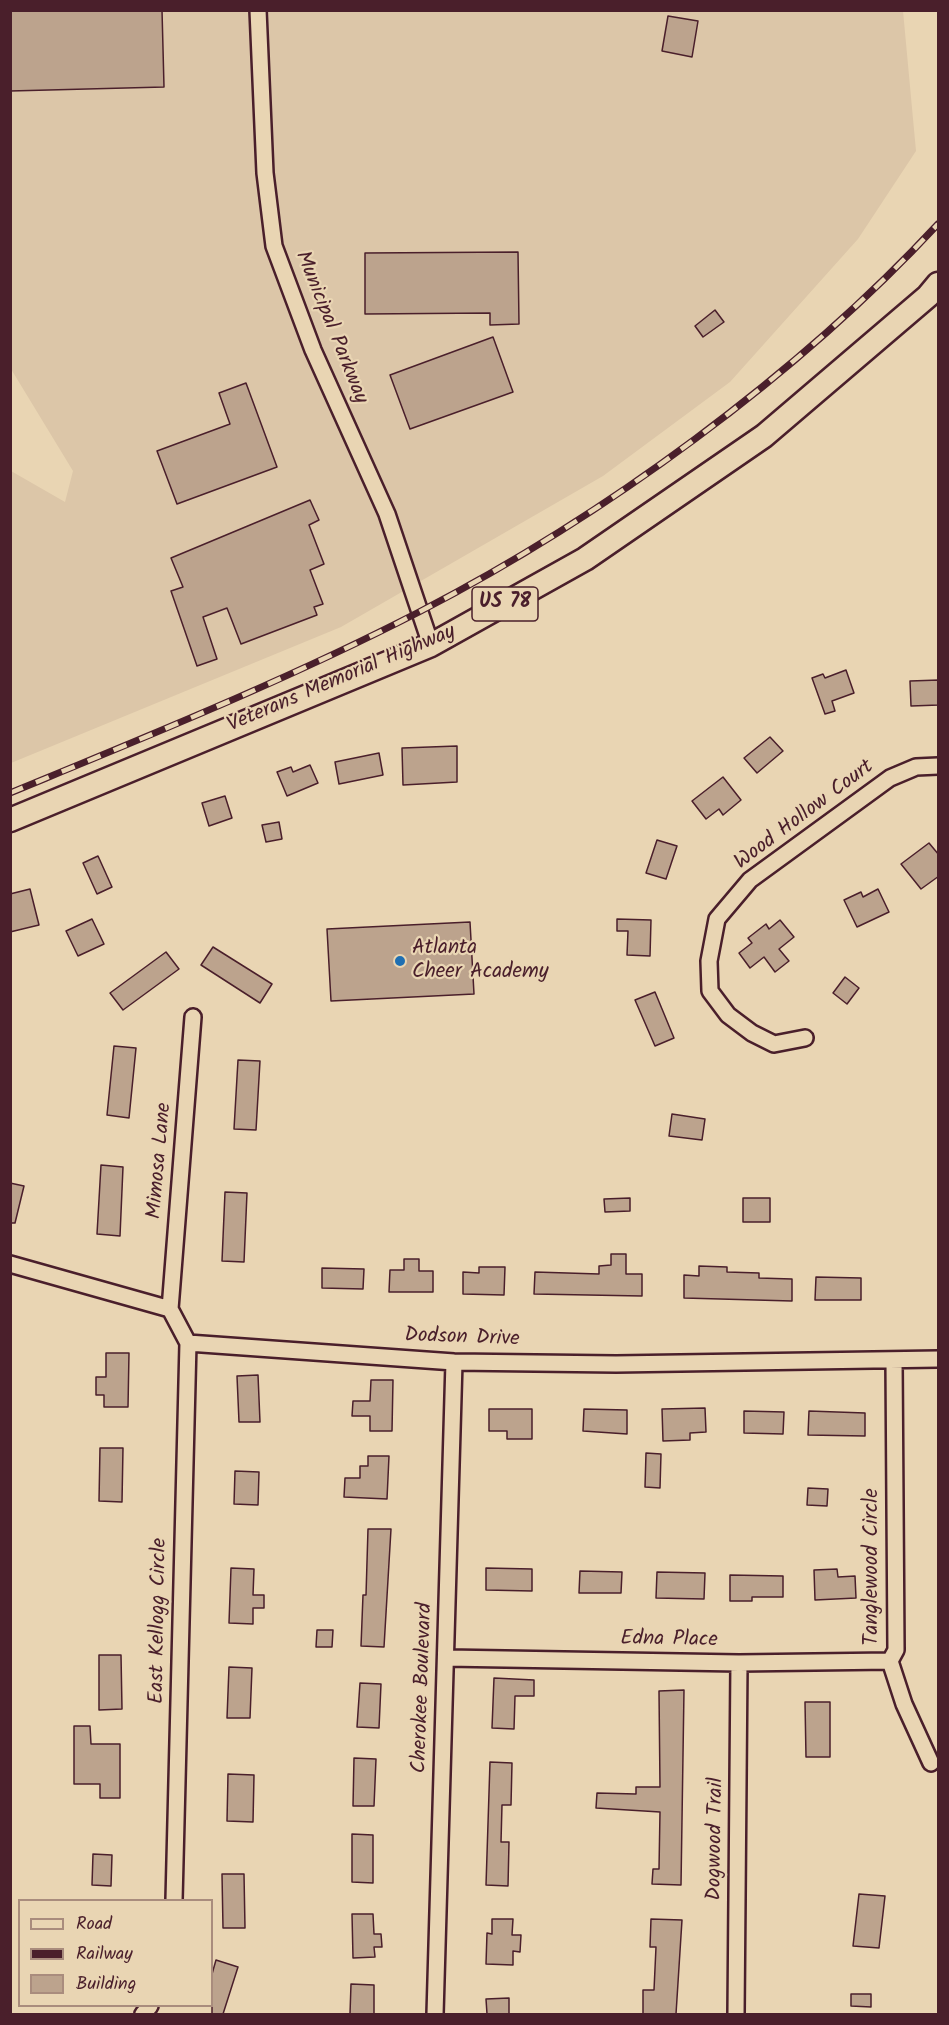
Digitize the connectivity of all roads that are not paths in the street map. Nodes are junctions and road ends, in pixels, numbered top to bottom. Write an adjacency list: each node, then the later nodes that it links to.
1 (258, 10): 3 (street, Municipal Parkway)
2 (939, 284): 3 (main road, Veterans Memorial Highway / US 78)
3 (431, 645): 5 (main road, Veterans Memorial Highway / US 78)
4 (939, 766): 7 (street, Wood Hollow Court)
5 (10, 820)
6 (193, 1017): 9 (street, Mimosa Lane)
7 (805, 1038)
8 (10, 1264): 9 (street)
9 (170, 1309): 10 (street)
10 (188, 1343): 13 (street, Dodson Drive); 18 (street, East Kellogg Circle)
11 (939, 1359): 12 (street, Dodson Drive)
12 (894, 1360): 13 (street, Dodson Drive); 15 (street, Tanglewood Circle)
13 (454, 1362): 14 (street, Cherokee Boulevard)
14 (447, 1658): 16 (street, Edna Place); 19 (street, Cherokee Boulevard)
15 (890, 1661): 16 (street, Edna Place); 17 (street, Tanglewood Circle)
16 (739, 1664): 20 (street, Dogwood Trail)
17 (931, 1763)
18 (174, 1899)
19 (435, 2014)
20 (736, 2014)

